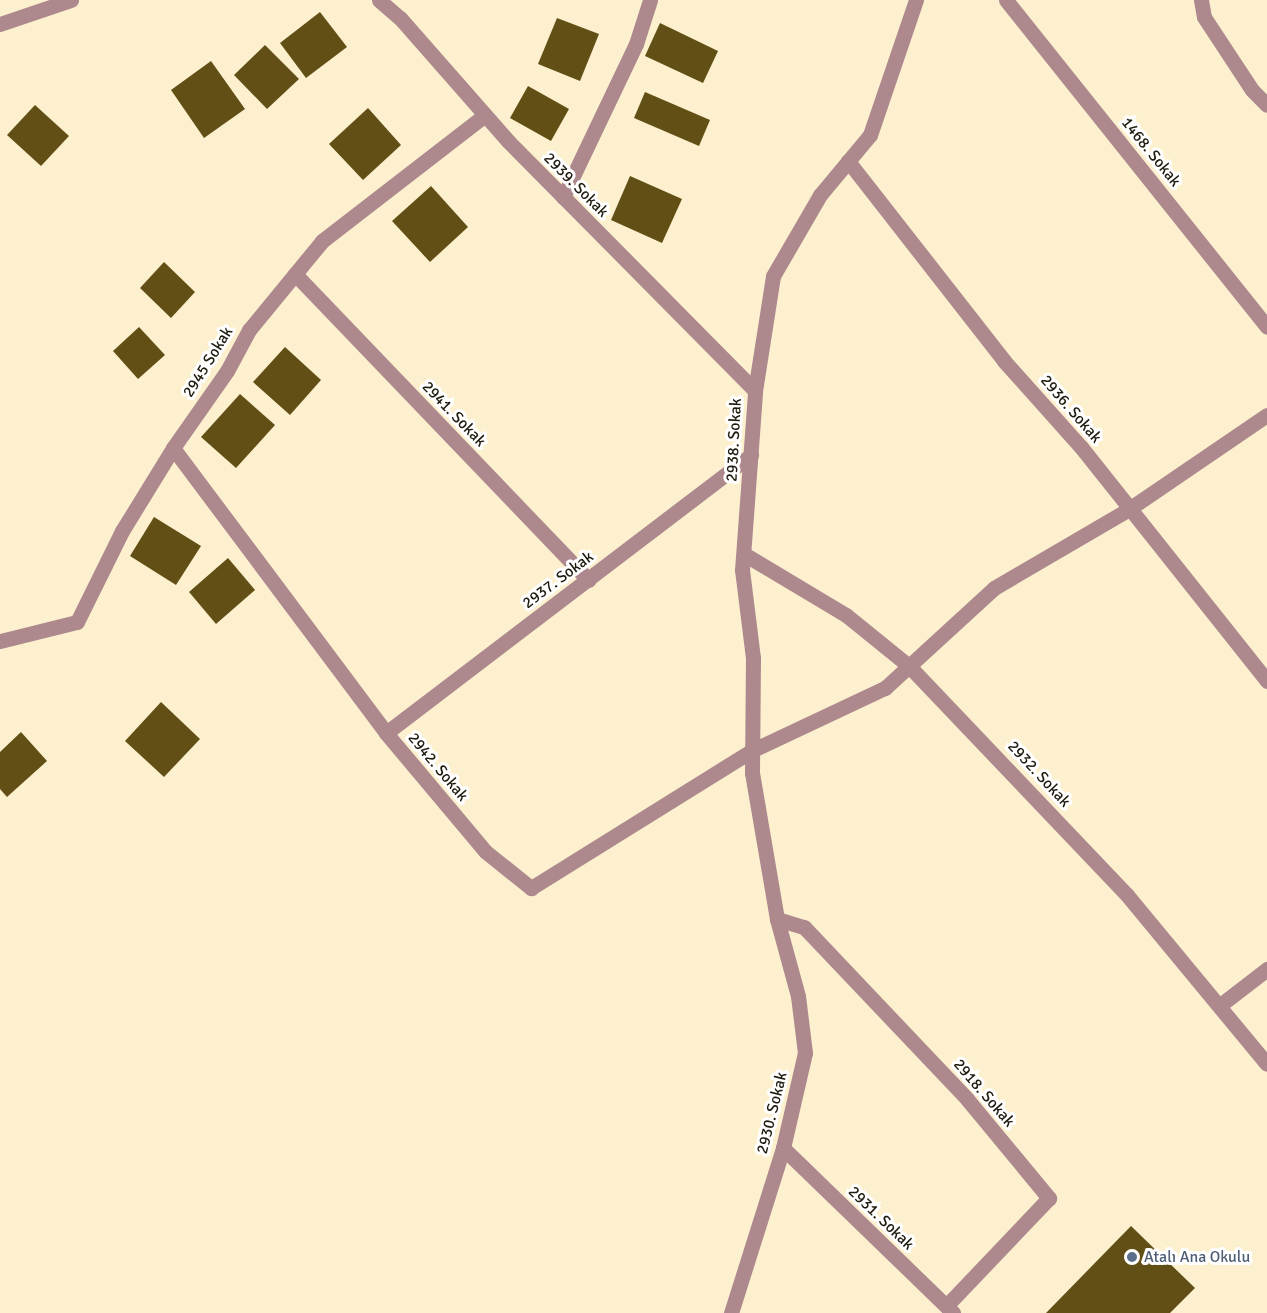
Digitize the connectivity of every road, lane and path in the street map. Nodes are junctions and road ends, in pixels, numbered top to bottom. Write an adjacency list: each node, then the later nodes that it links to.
1 (379, 0): 9 (street, 2939. Sokak)
2 (650, 0): 11 (street)
3 (916, 0): 10 (street, 2938. Sokak)
4 (1006, 0): 13 (street, 1468. Sokak)
5 (1201, 0): 8 (street)
6 (62, 1): 7 (street)
7 (0, 24)
8 (1267, 105)
9 (484, 115): 11 (street, 2939. Sokak); 12 (street, 2945 Sokak)
10 (848, 161): 14 (street, 2938. Sokak); 18 (street, 2936. Sokak)
11 (563, 197): 14 (street, 2939. Sokak)
12 (295, 274): 16 (street, 2945 Sokak); 20 (street, 2941. Sokak)
13 (1267, 327)
14 (754, 391): 17 (street, 2938. Sokak)
15 (1267, 415): 18 (street)
16 (172, 448): 21 (street, 2945 Sokak); 24 (street, 2942. Sokak)
17 (751, 455): 19 (street, 2938. Sokak); 20 (street, 2937. Sokak)
18 (1129, 509): 22 (street); 23 (street, 2936. Sokak)
19 (744, 554): 22 (street, 2932. Sokak); 25 (street, 2938. Sokak)
20 (588, 580): 24 (street, 2937. Sokak)
21 (0, 641)
22 (909, 666): 25 (street); 28 (street, 2932. Sokak)
23 (1264, 671)
24 (386, 733): 25 (street, 2942. Sokak)
25 (753, 750): 26 (street, 2938. Sokak)
26 (777, 919): 30 (street, 2930. Sokak); 31 (street, 2918. Sokak)
27 (1267, 969): 28 (street)
28 (1219, 1006): 29 (street, 2932. Sokak)
29 (1267, 1064)
30 (783, 1148): 31 (street, 2931. Sokak); 32 (street, 2930. Sokak)
31 (950, 1309)
32 (731, 1313)

